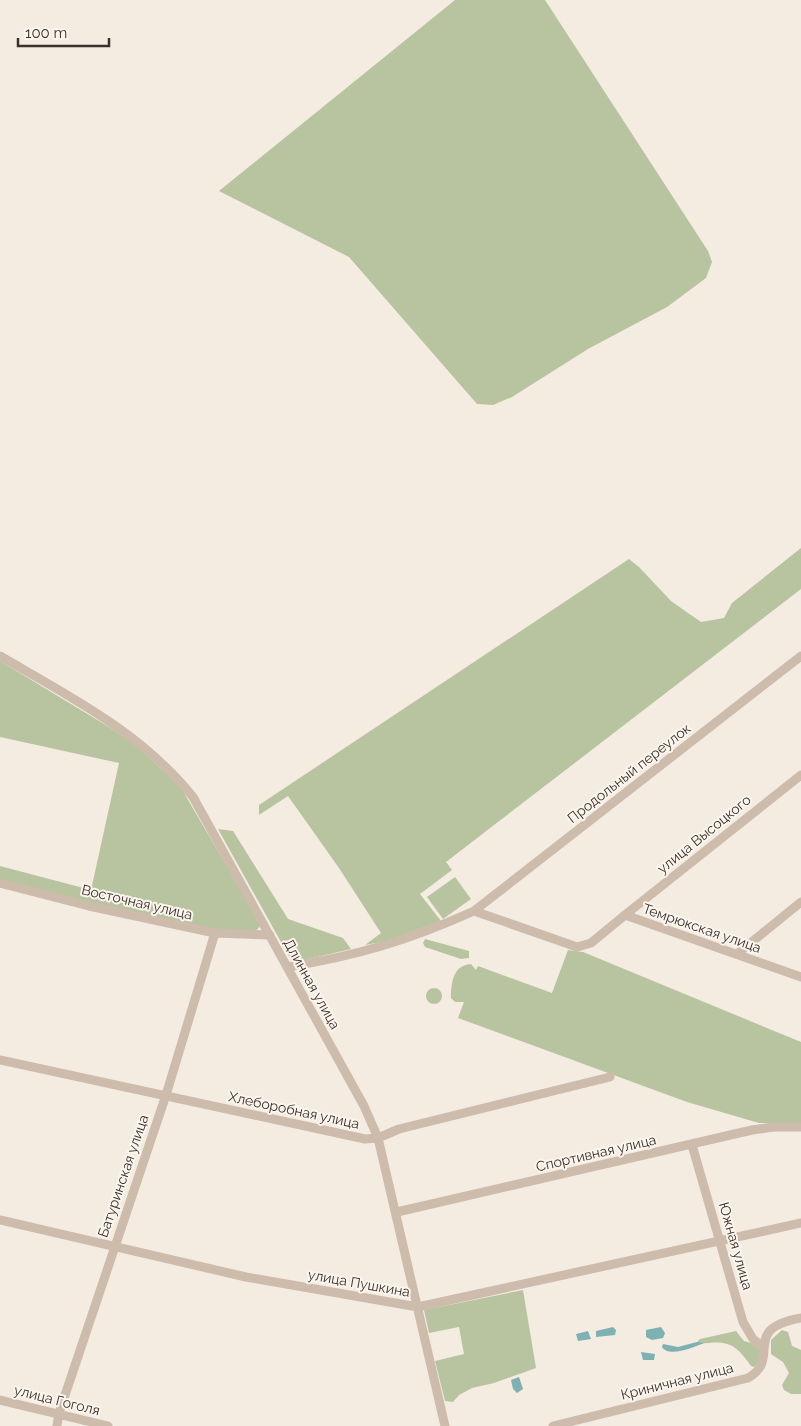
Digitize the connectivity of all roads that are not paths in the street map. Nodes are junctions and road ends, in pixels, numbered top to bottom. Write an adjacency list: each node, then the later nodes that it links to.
1 (0, 656): 9 (street, Длинная улица)
2 (801, 656): 6 (street, Продольный переулок)
3 (801, 774): 7 (street, улица Высоцкого)
4 (0, 883): 8 (street, Восточная улица)
5 (801, 902): 10 (street)
6 (474, 911): 7 (street, Темрюкская улица); 11 (street)
7 (625, 915): 10 (street, Темрюкская улица)
8 (214, 933): 9 (street, Восточная улица); 15 (street, Батуринская улица)
9 (270, 935): 11 (street, Длинная улица)
10 (737, 954): 12 (street, Темрюкская улица)
11 (287, 967): 17 (street, Длинная улица)
12 (801, 977)
13 (0, 1060): 15 (street, Хлеборобная улица)
14 (610, 1078): 17 (street, Хлеборобная улица)
15 (166, 1095): 17 (street, Хлеборобная улица); 23 (street, Батуринская улица)
16 (801, 1128): 18 (street, Спортивная улица)
17 (378, 1138): 19 (street, Длинная улица)
18 (692, 1145): 19 (street, Спортивная улица); 22 (street, Южная улица)
19 (397, 1212): 24 (street, Длинная улица)
20 (0, 1220): 23 (street, улица Пушкина)
21 (801, 1223): 22 (street, улица Пушкина)
22 (721, 1240): 24 (street, улица Пушкина); 26 (street, Южная улица)
23 (114, 1247): 24 (street, улица Пушкина); 28 (street, Батуринская улица)
24 (418, 1307): 31 (street, Длинная улица)
25 (801, 1318): 26 (street, Криничная улица)
26 (764, 1348): 32 (street, Криничная улица)
27 (0, 1400): 28 (street, улица Гоголя)
28 (59, 1412): 29 (street, Батуринская улица); 30 (street, улица Гоголя)
29 (57, 1426)
30 (108, 1426)
31 (445, 1426)
32 (553, 1426)

